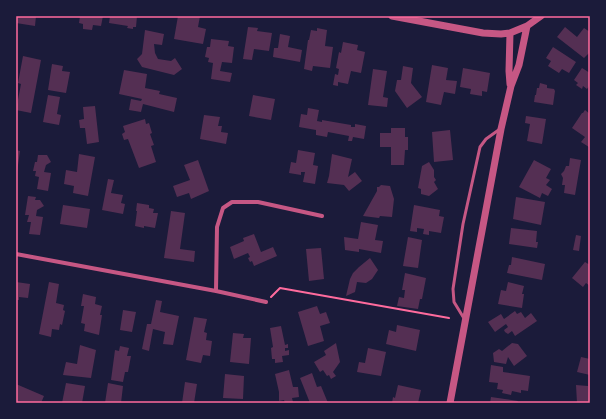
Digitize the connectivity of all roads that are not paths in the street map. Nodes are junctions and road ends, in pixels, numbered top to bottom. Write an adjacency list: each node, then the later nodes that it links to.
1 (392, 16): 4 (street)
2 (541, 16): 3 (street)
3 (527, 26): 4 (street); 5 (street)
4 (510, 33): 5 (street)
5 (511, 86): 6 (street)
6 (501, 129): 11 (street); 11 (lane)
7 (322, 216): 9 (street)
8 (16, 254): 9 (street)
9 (216, 291): 10 (street)
10 (266, 302)
11 (466, 321): 12 (street)
12 (450, 403)

